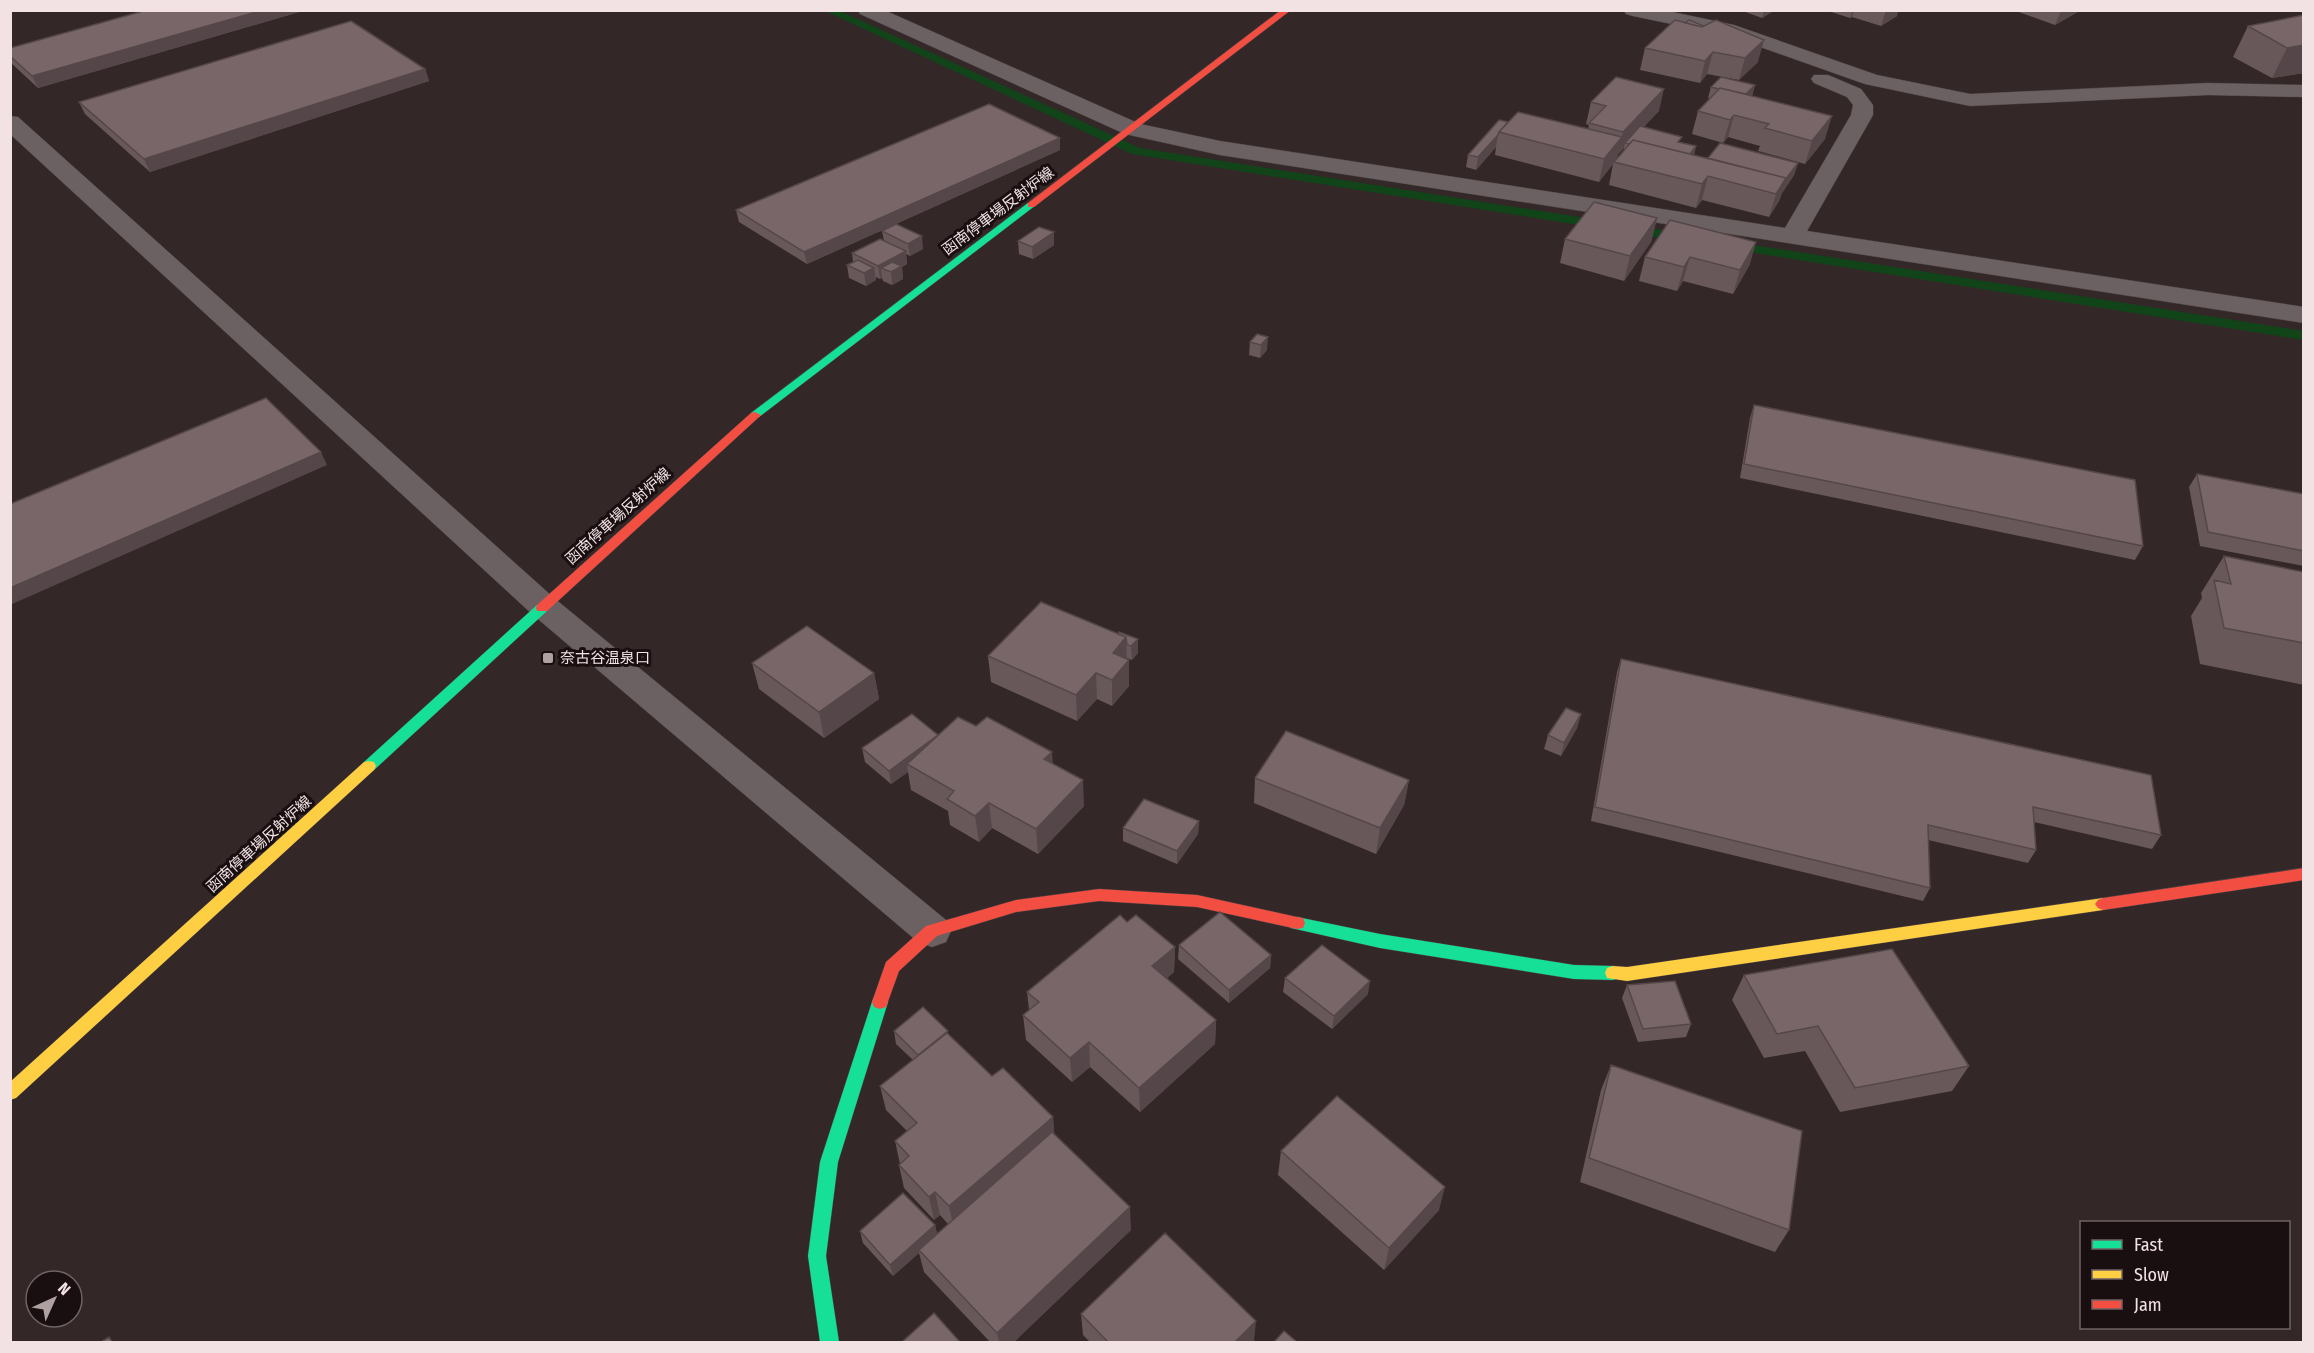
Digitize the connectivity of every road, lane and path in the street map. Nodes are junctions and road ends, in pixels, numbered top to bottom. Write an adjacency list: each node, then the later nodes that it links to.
1 (867, 10): 7 (street)
2 (1287, 10): 7 (main road, 函南停車場反射炉線)
3 (1633, 10): 4 (street)
4 (1693, 23): 5 (street); 8 (street)
5 (2304, 91)
6 (10, 122): 10 (street)
7 (1131, 131): 8 (street); 10 (main road, 函南停車場反射炉線)
8 (1793, 235): 9 (street)
9 (2304, 315)
10 (543, 606): 12 (street); 13 (main road, 函南停車場反射炉線)
11 (2304, 874): 12 (main road)
12 (932, 931): 14 (main road)
13 (10, 1093)
14 (829, 1342)

